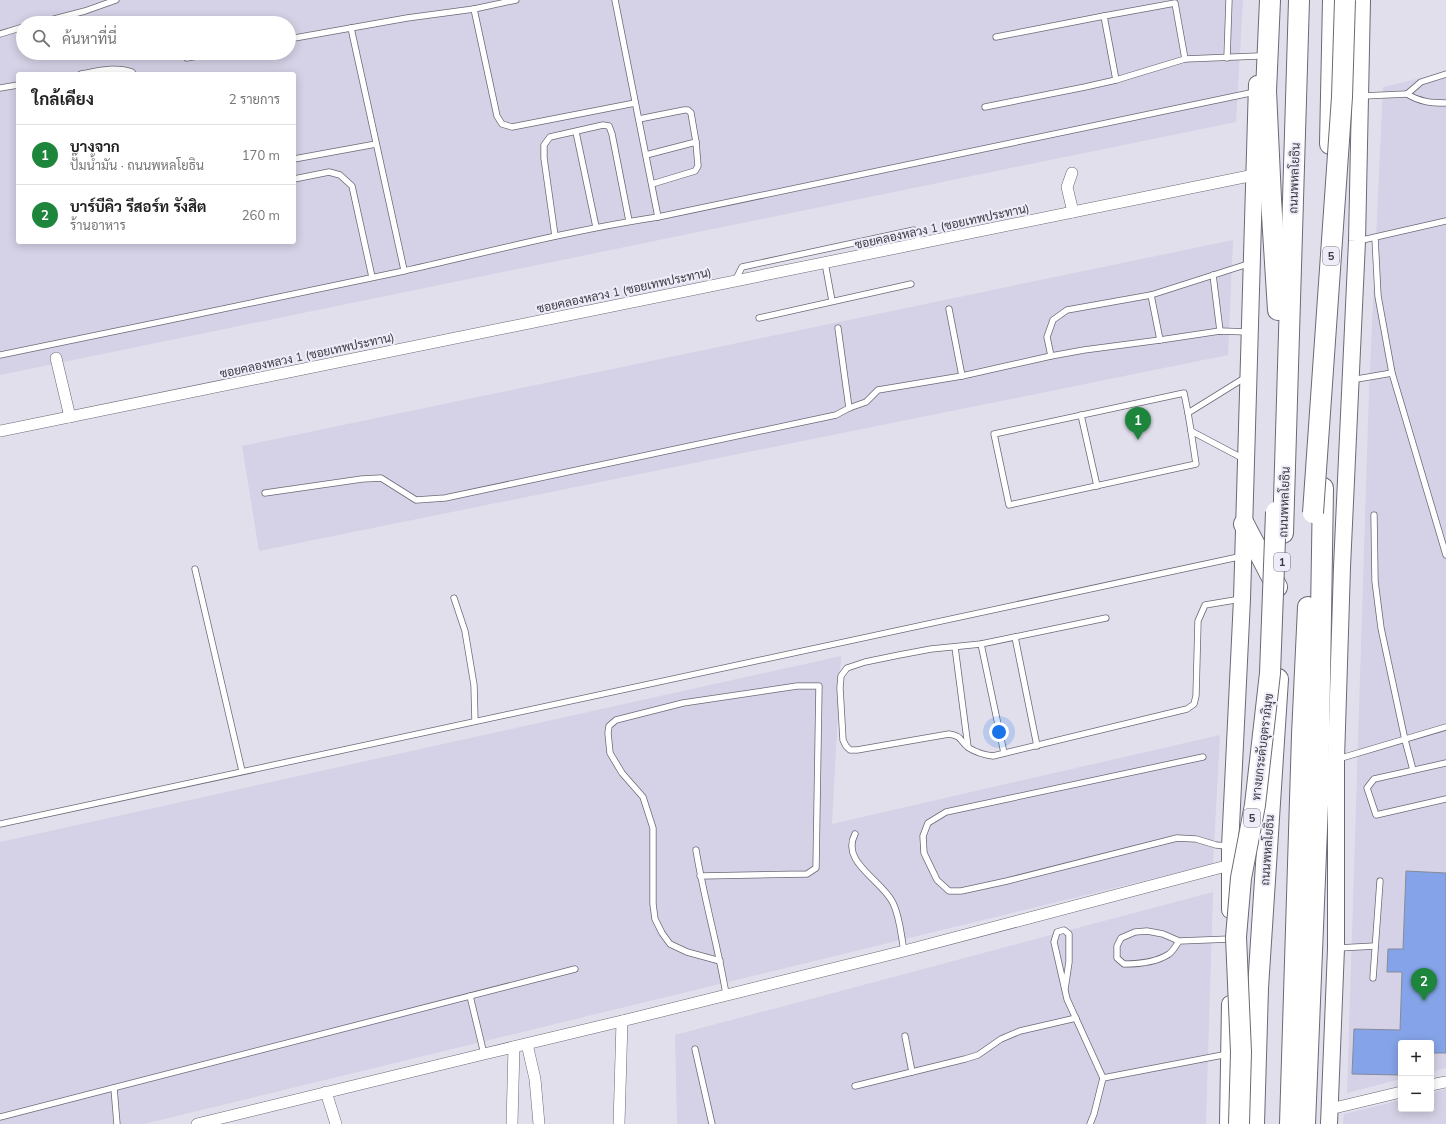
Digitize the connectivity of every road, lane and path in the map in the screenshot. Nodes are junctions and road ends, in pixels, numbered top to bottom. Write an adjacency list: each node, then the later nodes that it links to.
1 (116, 0): 12 (lane)
2 (516, 0): 11 (lane)
3 (615, 0): 31 (lane)
4 (1228, 0): 20 (lane)
5 (1261, 0): 19 (main road)
6 (1270, 0): 153 (highway, ทางยกระดับอุตราภิมุข / 5, bridge)
7 (1299, 0): 89 (highway, ถนนพหลโยธิน / 1)
8 (1333, 0): 156 (highway)
9 (1345, 0): 155 (highway, 5, bridge)
10 (1362, 0): 30 (main road)
11 (474, 9): 14 (lane); 31 (lane)
12 (64, 16)
13 (1104, 16): 17 (lane); 21 (lane); 25 (lane)
14 (351, 28): 18 (lane); 37 (lane)
15 (16, 29): 16 (lane)
16 (0, 34)
17 (996, 37)
18 (296, 38)
19 (1259, 56): 20 (lane); 28 (main road)
20 (1228, 58): 21 (lane)
21 (1185, 59): 25 (lane)
22 (92, 72): 23 (lane)
23 (132, 72)
24 (1446, 74): 29 (lane)
25 (1116, 80): 33 (lane)
26 (16, 84): 27 (lane)
27 (0, 88)
28 (1257, 91): 41 (main road); 45 (lane)
29 (1408, 94): 30 (lane); 32 (lane)
30 (1359, 96): 51 (main road)
31 (635, 103): 34 (lane)
32 (1446, 103)
33 (984, 107)
34 (639, 119): 36 (lane); 38 (lane)
35 (576, 132): 46 (lane); 48 (lane); 49 (lane)
36 (696, 142): 38 (lane); 43 (lane)
37 (376, 144): 39 (lane); 55 (lane)
38 (646, 155): 43 (lane)
39 (296, 159)
40 (1072, 172): 44 (street)
41 (1254, 175): 44 (street, ซอยคลองหลวง 1 (ซอยเทพประทาน)); 54 (main road)
42 (296, 179): 57 (lane)
43 (652, 184): 45 (lane)
44 (1073, 212): 52 (street, ซอยคลองหลวง 1 (ซอยเทพประทาน))
45 (658, 217): 46 (lane)
46 (629, 221): 48 (lane)
47 (1446, 221): 50 (lane)
48 (596, 227): 49 (lane)
49 (555, 236): 55 (lane)
50 (1375, 238): 51 (lane); 71 (lane)
51 (1357, 241): 74 (main road)
52 (920, 243): 53 (street, ซอยคลองหลวง 1 (ซอยเทพประทาน)); 58 (lane)
53 (825, 263): 58 (street, ซอยคลองหลวง 1 (ซอยเทพประทาน)); 61 (lane)
54 (1251, 263): 56 (lane); 66 (main road)
55 (404, 270): 57 (lane)
56 (1213, 275): 60 (lane); 65 (lane)
57 (372, 277): 68 (lane)
58 (735, 281): 78 (street, ซอยคลองหลวง 1 (ซอยเทพประทาน))
59 (912, 284): 61 (lane)
60 (1151, 295): 67 (lane); 69 (lane)
61 (832, 301): 63 (lane)
62 (949, 309): 72 (lane)
63 (759, 318)
64 (838, 328): 75 (lane)
65 (1220, 331): 66 (lane); 67 (lane)
66 (1250, 332): 73 (main road)
67 (1160, 340): 69 (lane)
68 (0, 355)
69 (1051, 356): 72 (lane)
70 (56, 358): 78 (street)
71 (1392, 373): 74 (lane); 86 (lane)
72 (962, 376): 75 (lane)
73 (1248, 376): 76 (lane); 81 (main road)
74 (1351, 380): 103 (main road)
75 (849, 408): 83 (lane)
76 (1188, 413): 77 (lane); 80 (lane)
77 (1081, 415): 82 (lane); 82 (lane)
78 (70, 417): 79 (street, ซอยคลองหลวง 1 (ซอยเทพประทาน))
79 (0, 431)
80 (1191, 431): 81 (lane); 82 (lane)
81 (1246, 460): 85 (main road)
82 (1098, 486)
83 (265, 493)
84 (1374, 515): 98 (lane)
85 (1244, 524): 87 (main road); 89 (highway)
86 (1446, 555)
87 (1243, 556): 91 (main road); 96 (lane)
88 (195, 569): 106 (lane)
89 (1281, 594): 154 (highway, ถนนพหลโยธิน / 1)
90 (454, 598): 96 (lane)
91 (1242, 599): 99 (lane); 110 (main road)
92 (1106, 618): 93 (lane)
93 (1015, 637): 94 (lane); 99 (lane)
94 (981, 644): 95 (lane); 101 (lane)
95 (955, 647): 100 (lane); 100 (lane)
96 (475, 721): 106 (lane)
97 (1446, 727): 98 (lane)
98 (1405, 740): 103 (lane); 105 (lane)
99 (1037, 746): 101 (lane)
100 (968, 747): 101 (lane)
101 (1004, 753)
102 (1203, 758): 110 (lane)
103 (1336, 759): 118 (main road)
104 (1446, 763): 105 (lane)
105 (1413, 770): 107 (lane)
106 (242, 771): 108 (lane)
107 (1446, 799)
108 (0, 824)
109 (855, 834): 119 (lane)
110 (1230, 847): 112 (main road)
111 (696, 850): 113 (lane)
112 (1230, 865): 115 (main road); 119 (street)
113 (700, 876): 120 (lane); 120 (lane)
114 (1380, 881): 117 (lane)
115 (1230, 939): 116 (lane); 133 (main road)
116 (1179, 941): 116 (lane)
117 (1375, 946): 118 (lane); 122 (lane)
118 (1336, 948): 143 (main road)
119 (904, 951): 124 (street)
120 (720, 961): 124 (lane)
121 (575, 969): 125 (lane)
122 (1373, 978)
123 (1065, 989): 123 (lane); 126 (lane)
124 (726, 994): 127 (street)
125 (470, 996): 132 (lane); 139 (lane)
126 (1076, 1018): 134 (lane); 135 (lane)
127 (622, 1021): 129 (street); 149 (street)
128 (905, 1036): 134 (lane)
129 (527, 1044): 130 (street); 148 (street)
130 (514, 1047): 132 (street); 147 (street)
131 (695, 1049): 150 (lane)
132 (484, 1054): 140 (street)
133 (1230, 1054): 135 (lane); 152 (main road)
134 (912, 1072): 138 (lane)
135 (1103, 1078): 151 (lane)
136 (1446, 1082): 137 (street)
137 (1434, 1084)
138 (855, 1086)
139 (114, 1088): 142 (lane); 144 (lane)
140 (326, 1092): 145 (street); 146 (street)
141 (1398, 1093): 143 (street)
142 (0, 1117)
143 (1330, 1117)
144 (117, 1124)
145 (197, 1124)
146 (336, 1124)
147 (512, 1124)
148 (539, 1124)
149 (619, 1124)
150 (712, 1124)
151 (1090, 1124)
152 (1228, 1124)
153 (1239, 1124)
154 (1254, 1124)
155 (1290, 1124)
156 (1305, 1124)

